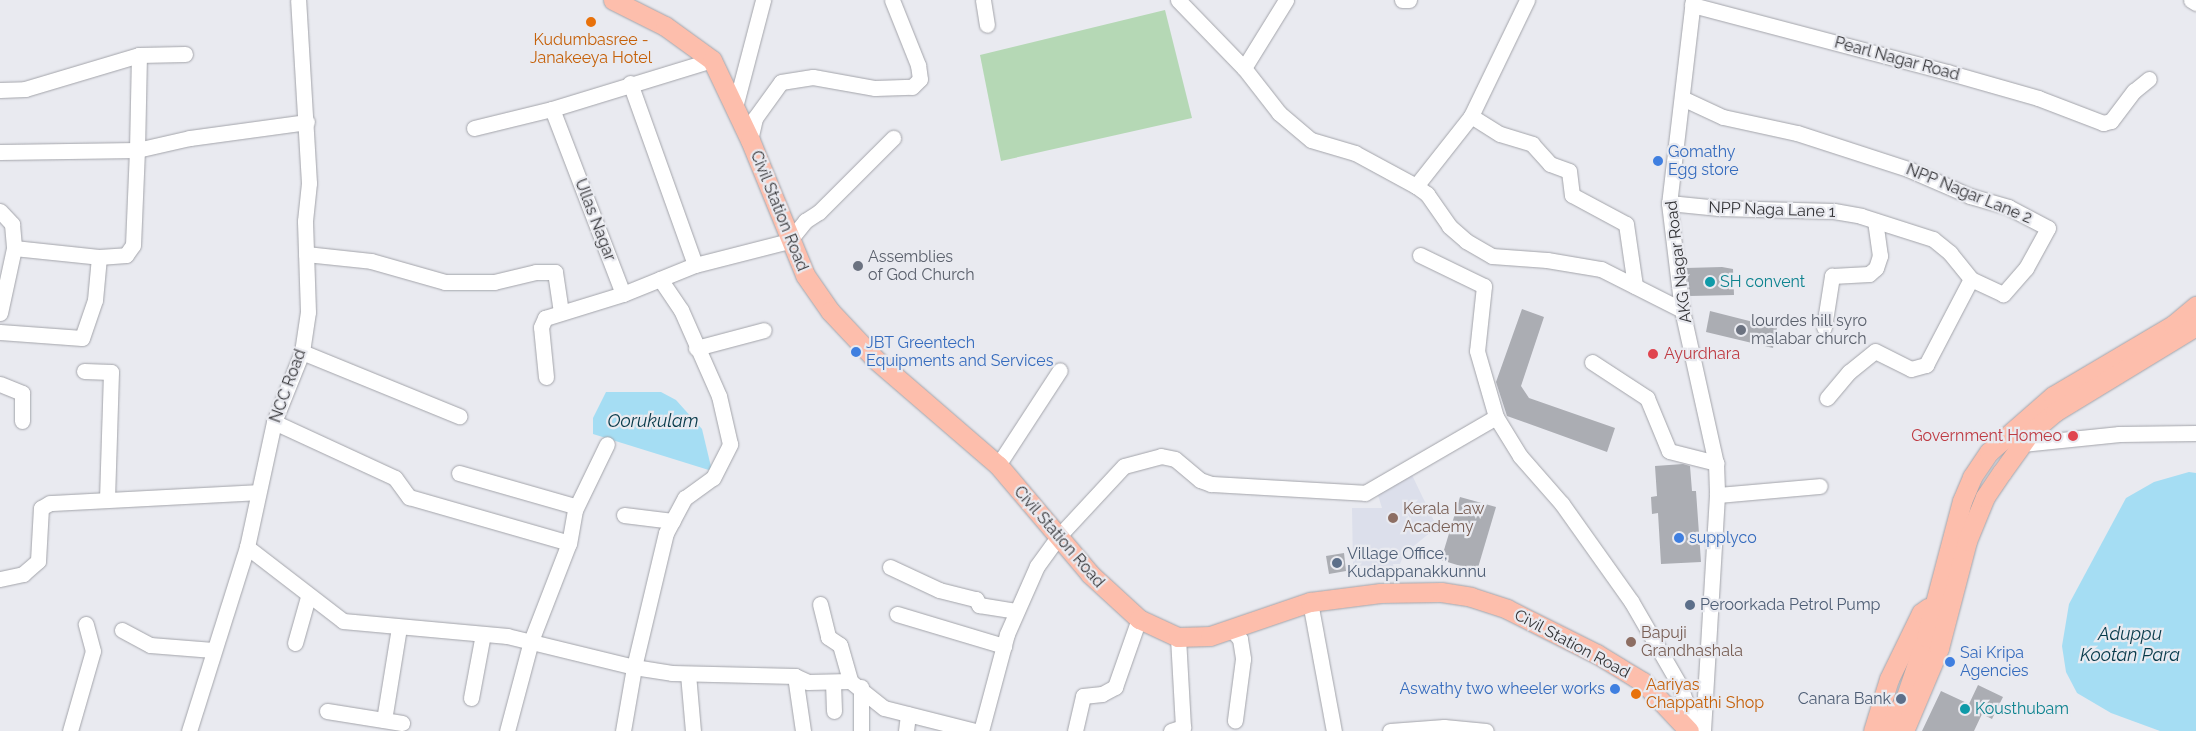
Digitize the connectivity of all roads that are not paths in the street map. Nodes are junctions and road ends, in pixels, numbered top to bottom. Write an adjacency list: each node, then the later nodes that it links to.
1 (298, 0): 26 (street, NCC Road)
2 (613, 0): 17 (main road, Civil Station Road)
3 (763, 0): 23 (street)
4 (892, 0): 29 (street)
5 (983, 0): 14 (street)
6 (1178, 0): 18 (street)
7 (1286, 0): 18 (street)
8 (1402, 0): 9 (street)
9 (1409, 0)
10 (1527, 0): 25 (street)
11 (2191, 0): 13 (street)
12 (1692, 3): 19 (street, Pearl Nagar Road); 22 (street, AKG Nagar Road)
13 (2196, 3)
14 (987, 25)
15 (185, 54): 16 (street)
16 (139, 55): 21 (street); 30 (street)
17 (712, 60): 20 (street); 23 (main road, Civil Station Road)
18 (1244, 68): 32 (street)
19 (2149, 79)
20 (630, 83): 24 (street); 41 (street)
21 (0, 90)
22 (1682, 98): 33 (street, AKG Nagar Road); 43 (street, NPP Nagar Lane 2)
23 (735, 107): 29 (main road, Civil Station Road)
24 (552, 109): 27 (street); 45 (street, Ullas Nagar)
25 (1471, 116): 32 (street); 44 (street)
26 (307, 122): 30 (street); 38 (street, NCC Road)
27 (474, 128)
28 (894, 138): 36 (street)
29 (750, 140): 36 (main road, Civil Station Road)
30 (138, 150): 31 (street); 40 (street)
31 (0, 152)
32 (1416, 186): 44 (street)
33 (1669, 203): 35 (street, NPP Naga Lane 1); 47 (street, AKG Nagar Road)
34 (0, 211): 37 (street)
35 (1875, 221): 43 (street, NPP Naga Lane 1); 51 (street)
36 (789, 241): 41 (street); 71 (main road, Civil Station Road)
37 (14, 248): 40 (street); 49 (street)
38 (306, 254): 48 (street); 55 (street, NCC Road)
39 (1420, 255): 64 (street)
40 (99, 258): 53 (street)
41 (695, 265): 42 (street)
42 (660, 279): 45 (street); 54 (street)
43 (1971, 279): 62 (street)
44 (1636, 286): 47 (street)
45 (623, 294): 48 (street)
46 (2196, 306): 60 (main road)
47 (1682, 310): 70 (street, AKG Nagar Road)
48 (561, 312): 59 (street)
49 (0, 313)
50 (2196, 326): 60 (main road)
51 (1824, 327)
52 (764, 330): 54 (street)
53 (0, 332)
54 (696, 348): 79 (street)
55 (302, 352): 63 (street); 66 (street, NCC Road)
56 (1592, 362): 70 (street)
57 (1060, 370): 71 (street)
58 (84, 371): 76 (street)
59 (546, 376)
60 (2096, 380): 68 (main road)
61 (0, 384): 65 (street)
62 (1827, 398)
63 (459, 416)
64 (1496, 417): 80 (street); 130 (street)
65 (22, 421)
66 (274, 422): 74 (street, NCC Road); 81 (street)
67 (2196, 433): 68 (street)
68 (2016, 438): 88 (main road)
69 (606, 444): 77 (street)
70 (1716, 463): 75 (street, AKG Nagar Road)
71 (998, 465): 80 (main road, Civil Station Road)
72 (459, 473): 77 (street)
73 (1820, 486): 75 (street)
74 (258, 492): 76 (street); 82 (street, NCC Road)
75 (1717, 495): 131 (street, AKG Nagar Road)
76 (107, 498): 84 (street)
77 (575, 510): 81 (street)
78 (624, 515): 79 (street)
79 (673, 521): 102 (street)
80 (1058, 538): 89 (street); 91 (main road, Civil Station Road)
81 (569, 543): 98 (street)
82 (247, 547): 85 (street); 101 (street, NCC Road)
83 (890, 567): 89 (street)
84 (0, 578)
85 (308, 597): 93 (street); 99 (street)
86 (1310, 602): 95 (main road, Civil Station Road); 126 (street); 129 (main road, Civil Station Road)
87 (820, 604): 106 (street)
88 (1941, 608): 132 (main road); 133 (main road); 134 (main road)
89 (1016, 611): 100 (street)
90 (897, 614): 100 (street)
91 (1139, 619): 97 (main road, Civil Station Road); 124 (street)
92 (86, 624): 114 (street)
93 (399, 627): 96 (street); 111 (street)
94 (122, 630): 101 (street)
95 (1232, 630): 97 (main road, Civil Station Road); 112 (street)
96 (483, 634): 98 (street); 107 (street)
97 (1178, 638): 125 (street)
98 (531, 642): 102 (street); 116 (street)
99 (295, 643)
100 (1004, 646): 123 (street)
101 (214, 650): 115 (street, NCC Road)
102 (634, 666): 103 (street); 117 (street)
103 (688, 674): 104 (street); 118 (street)
104 (795, 676): 105 (street); 119 (street)
105 (833, 682): 106 (street); 109 (street)
106 (855, 684): 110 (street); 120 (street)
107 (471, 698)
108 (326, 710): 111 (street)
109 (834, 711)
110 (908, 714): 121 (street); 122 (street)
111 (384, 720): 113 (street)
112 (1235, 720)
113 (402, 723)
114 (70, 731)
115 (189, 731)
116 (507, 731)
117 (623, 731)
118 (693, 731)
119 (803, 731)
120 (861, 731)
121 (906, 731)
122 (975, 731)
123 (981, 731)
124 (1075, 731)
125 (1171, 731)
126 (1334, 731)
127 (1390, 731): 128 (street)
128 (1486, 731)
129 (1688, 731)
130 (1696, 731)
131 (1703, 731)
132 (1873, 731)
133 (1888, 731)
134 (1904, 731)

